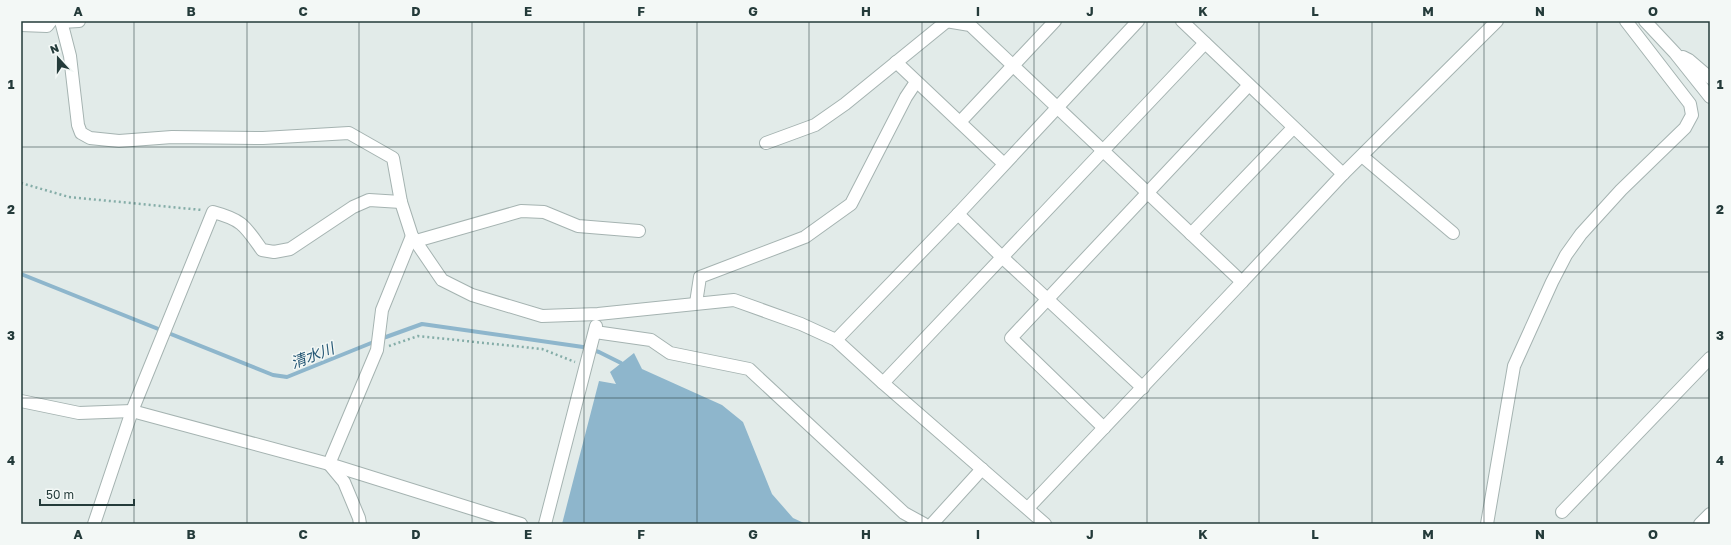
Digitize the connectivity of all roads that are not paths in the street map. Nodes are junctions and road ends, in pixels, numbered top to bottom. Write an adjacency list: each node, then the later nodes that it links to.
1 (58, 21): 2 (street); 10 (street); 28 (street)
2 (79, 21)
3 (947, 21): 13 (street); 14 (street)
4 (1055, 21): 14 (street)
5 (1138, 21): 19 (street)
6 (1182, 21): 11 (street)
7 (1497, 21): 24 (street)
8 (1626, 21): 59 (street)
9 (1645, 21): 12 (street)
10 (21, 25)
11 (1205, 42): 17 (street); 23 (street)
12 (1675, 53): 15 (street); 18 (street)
13 (896, 62): 16 (street); 22 (street)
14 (1013, 66): 19 (street); 20 (street)
15 (1710, 78)
16 (916, 82): 20 (street); 37 (street)
17 (1248, 86): 21 (street); 27 (street)
18 (1710, 97)
19 (1059, 107): 23 (street); 25 (street)
20 (960, 122): 25 (street)
21 (1293, 128): 26 (street); 32 (street)
22 (766, 143)
23 (1103, 150): 27 (street); 34 (street)
24 (1362, 156): 26 (street); 31 (street)
25 (1004, 164): 29 (street)
26 (1343, 174): 35 (street)
27 (1147, 193): 32 (street); 36 (street)
28 (401, 202): 33 (street); 45 (street)
29 (958, 214): 34 (street); 40 (street)
30 (639, 231): 33 (street)
31 (1453, 233)
32 (1191, 234): 35 (street)
33 (414, 239): 38 (street); 47 (street)
34 (1002, 258): 36 (street); 42 (street)
35 (1242, 282): 43 (street)
36 (1048, 299): 43 (street); 46 (street)
37 (696, 303): 38 (street); 40 (street)
38 (598, 314): 39 (street)
39 (594, 336): 55 (street); 56 (street)
40 (836, 340): 42 (street)
41 (1710, 358): 50 (street)
42 (883, 383): 48 (street)
43 (1143, 388): 46 (street)
44 (21, 400): 45 (street)
45 (132, 411): 47 (street); 52 (street)
46 (1104, 428): 49 (street)
47 (328, 464): 53 (street); 54 (street)
48 (982, 469): 49 (street); 57 (street)
49 (1028, 508): 58 (street)
50 (1562, 512)
51 (1710, 514): 60 (street)
52 (94, 524)
53 (360, 524)
54 (521, 524)
55 (546, 524)
56 (924, 524)
57 (932, 524)
58 (1045, 524)
59 (1487, 524)
60 (1700, 524)

